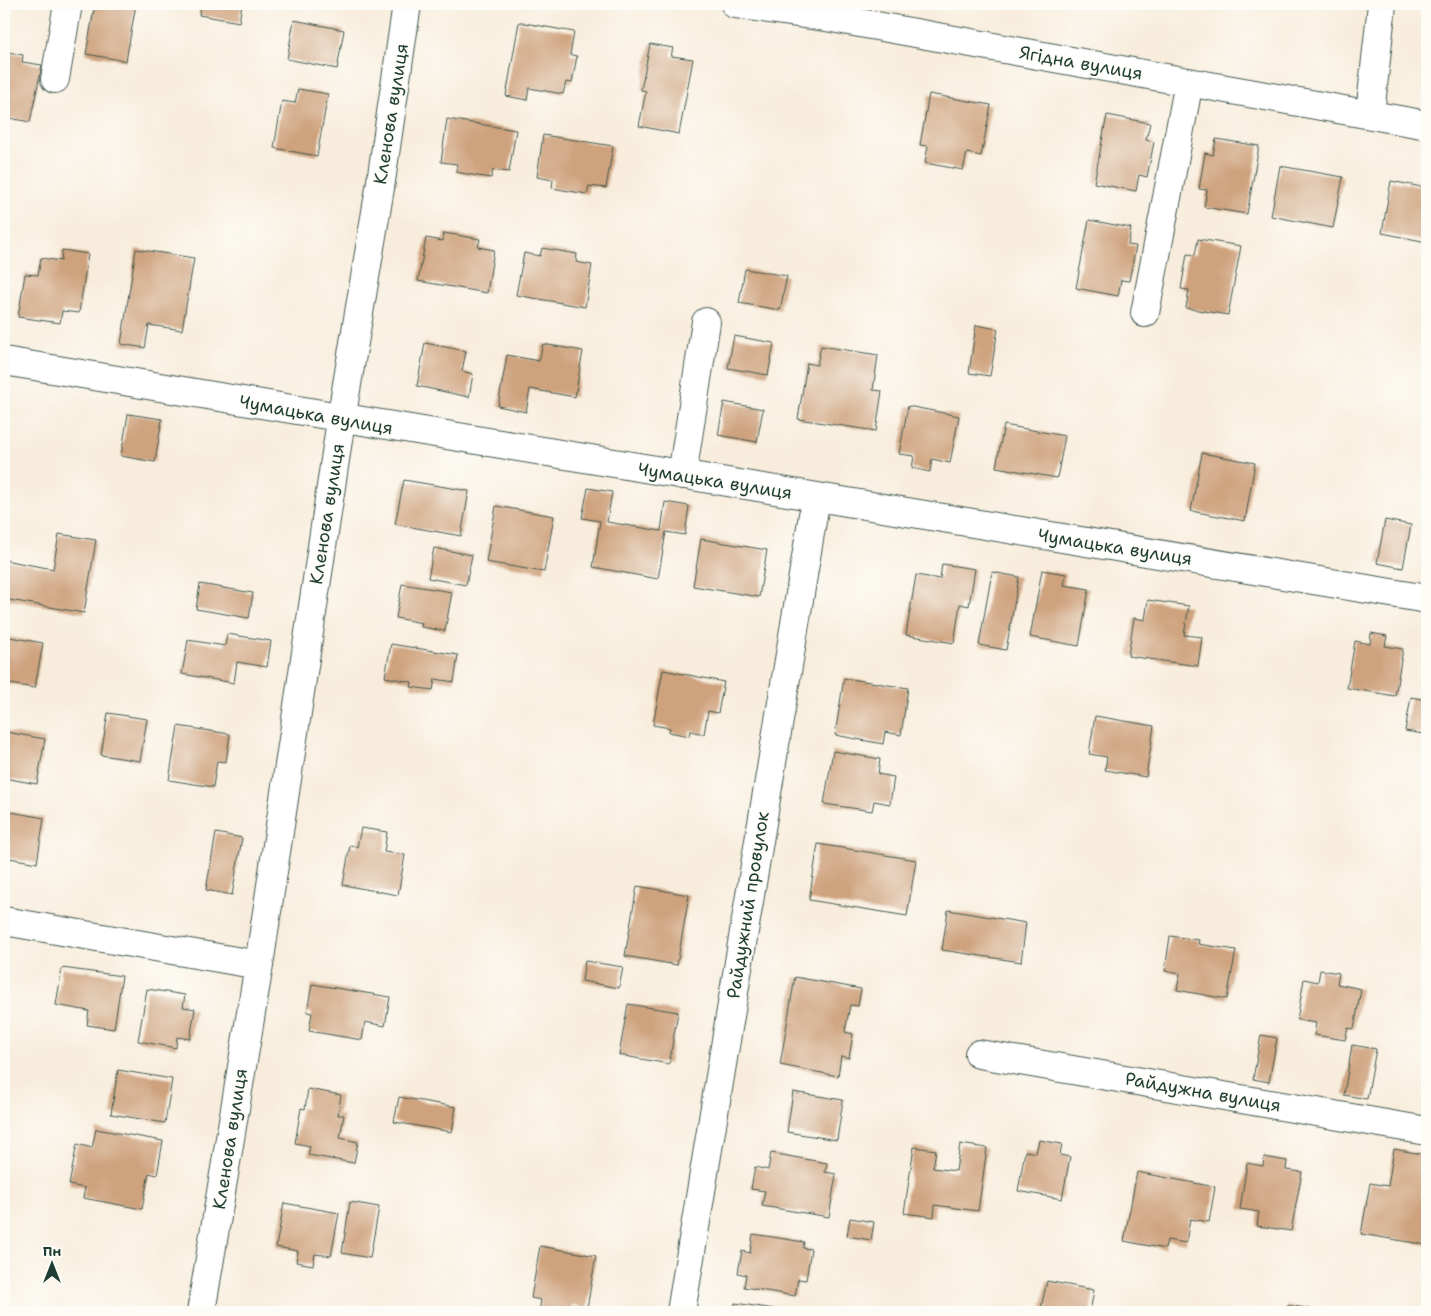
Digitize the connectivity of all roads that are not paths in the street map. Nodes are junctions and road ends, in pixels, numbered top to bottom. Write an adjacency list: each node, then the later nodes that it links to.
1 (68, 4): 6 (street)
2 (407, 4): 13 (street, Кленова вулиця)
3 (735, 4): 5 (street, Ягідна вулиця)
4 (1382, 4): 8 (street)
5 (834, 11): 7 (street, Ягідна вулиця)
6 (55, 79)
7 (1188, 82): 8 (street, Ягідна вулиця); 10 (street)
8 (1370, 114): 9 (street, Ягідна вулиця)
9 (1427, 125)
10 (1146, 312)
11 (706, 322): 14 (street)
12 (4, 361): 13 (street, Чумацька вулиця)
13 (341, 420): 14 (street, Чумацька вулиця); 18 (street, Кленова вулиця)
14 (682, 475): 15 (street, Чумацька вулиця)
15 (816, 497): 16 (street, Чумацька вулиця); 22 (street, Райдужний провулок)
16 (1427, 599)
17 (4, 921): 18 (street)
18 (259, 965): 21 (street, Кленова вулиця)
19 (979, 1054): 20 (street, Райдужна вулиця)
20 (1427, 1131)
21 (201, 1312)
22 (681, 1312)

